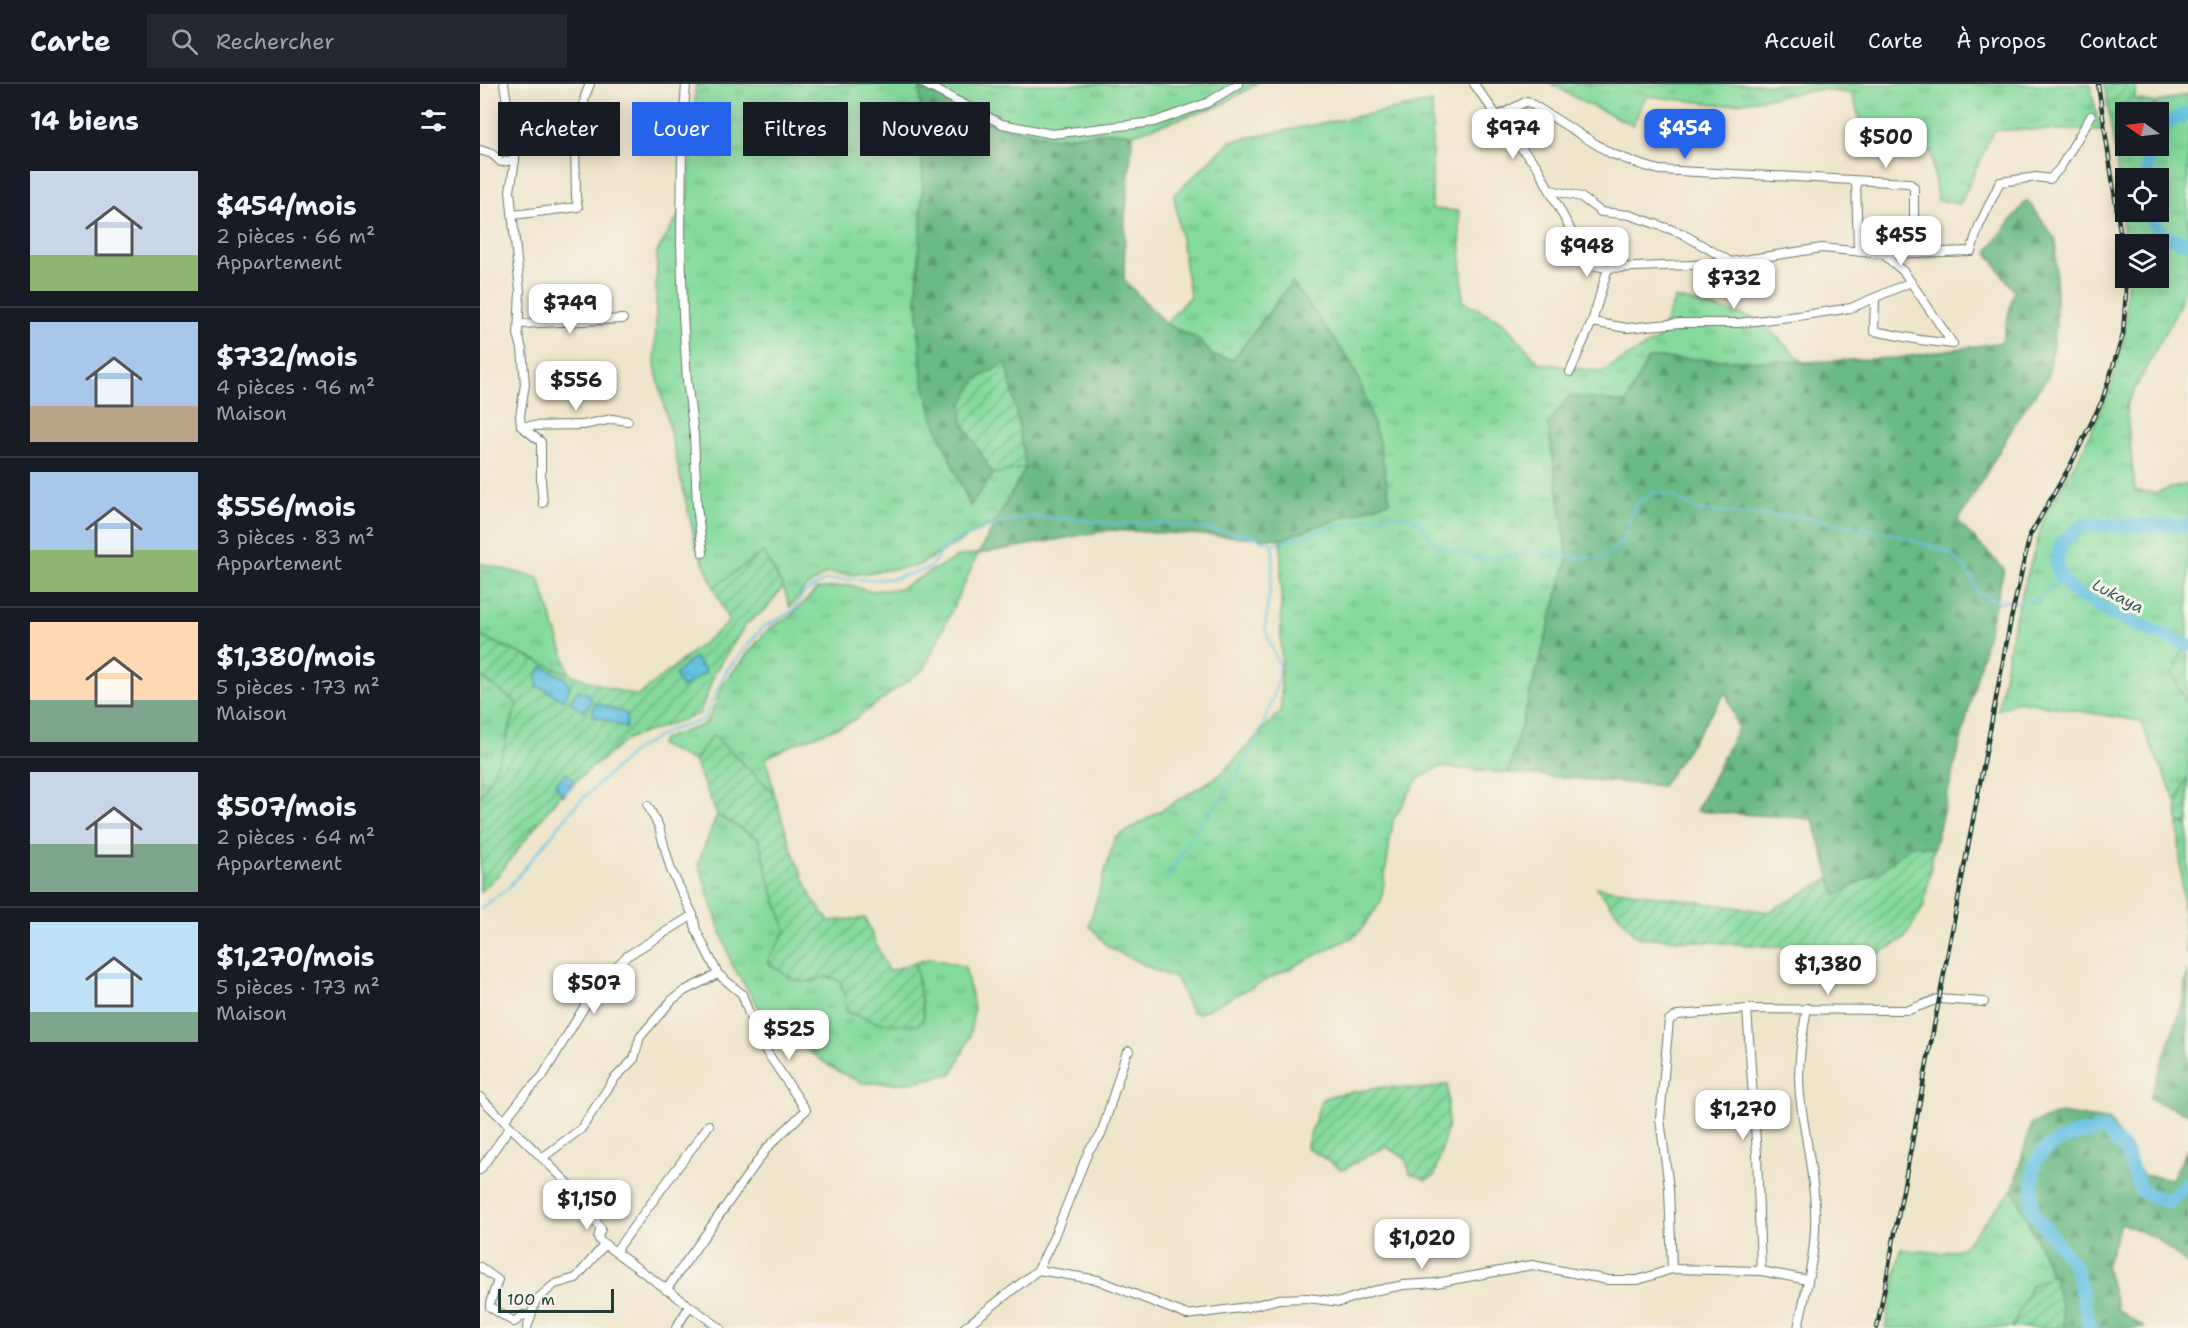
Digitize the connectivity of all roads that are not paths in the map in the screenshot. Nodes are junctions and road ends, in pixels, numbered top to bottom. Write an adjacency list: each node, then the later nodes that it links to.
1 (504, 84): 10 (street)
2 (590, 84): 13 (street)
3 (686, 84): 28 (street)
4 (924, 84): 5 (street)
5 (1238, 84)
6 (1474, 84): 7 (street)
7 (1498, 116): 11 (street); 12 (street)
8 (2091, 116): 15 (street)
9 (480, 150): 10 (street)
10 (515, 160): 13 (street)
11 (1856, 181): 14 (street); 15 (street)
12 (1551, 189): 17 (street); 18 (street)
13 (513, 214): 23 (street)
14 (1858, 251): 16 (street); 17 (street)
15 (1918, 253): 16 (street)
16 (1884, 254): 19 (street)
17 (1731, 262): 18 (street)
18 (1608, 268): 22 (street)
19 (1911, 282): 20 (street); 20 (street)
20 (1875, 298): 22 (street)
21 (623, 319): 23 (street)
22 (1592, 322): 24 (street)
23 (519, 324): 26 (street)
24 (1570, 372)
25 (627, 422): 26 (street)
26 (521, 426): 27 (street)
27 (543, 503)
28 (703, 553)
29 (648, 806): 30 (street)
30 (693, 915): 31 (street); 37 (street)
31 (718, 974): 39 (street); 48 (street)
32 (1984, 1002): 33 (street)
33 (1807, 1008): 34 (street); 47 (street)
34 (1747, 1009): 44 (street); 46 (street)
35 (1129, 1051): 45 (street)
36 (480, 1097): 37 (street)
37 (507, 1124): 39 (street); 40 (street)
38 (709, 1125): 42 (street)
39 (542, 1158): 41 (street)
40 (480, 1170)
41 (604, 1244): 42 (street); 50 (street)
42 (615, 1252): 48 (street)
43 (480, 1267): 50 (street)
44 (1672, 1269): 45 (street); 46 (street)
45 (1038, 1270): 54 (street)
46 (1761, 1271): 47 (street)
47 (1808, 1280): 55 (street)
48 (666, 1290): 49 (street)
49 (689, 1307): 52 (street); 53 (street)
50 (530, 1316): 51 (street)
51 (527, 1328)
52 (676, 1328)
53 (720, 1328)
54 (964, 1328)
55 (1798, 1328)

